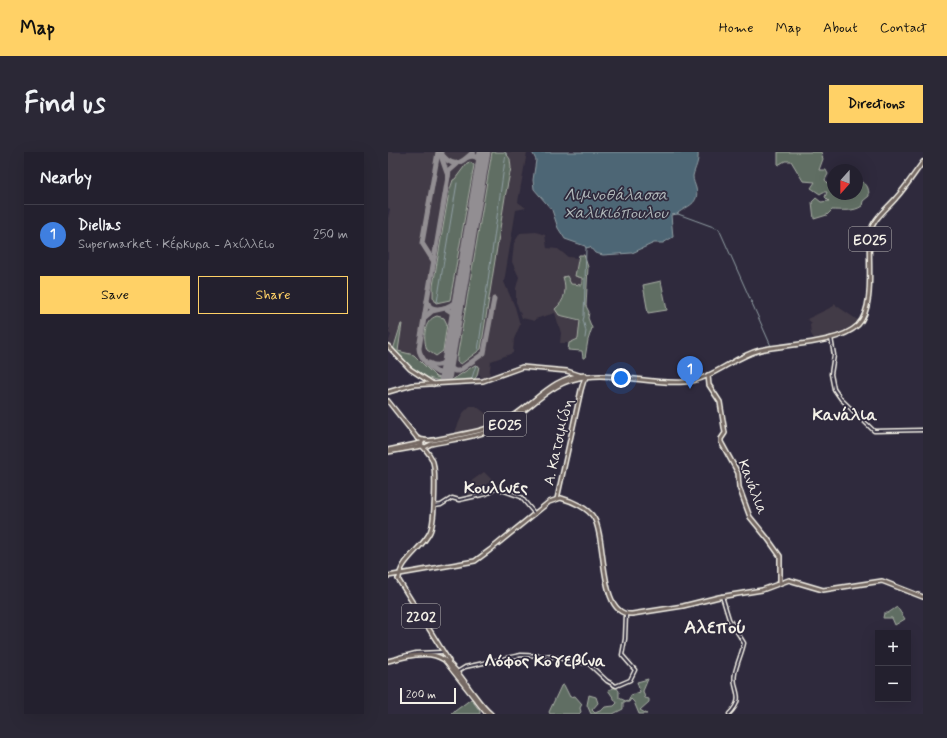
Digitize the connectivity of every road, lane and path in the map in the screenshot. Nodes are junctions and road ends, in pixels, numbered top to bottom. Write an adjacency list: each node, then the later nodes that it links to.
1 (923, 162): 2 (main road, ΕΟ25)
2 (831, 338): 5 (main road, ΕΟ25); 17 (street)
3 (388, 346): 8 (main road)
4 (562, 371): 9 (main road); 10 (main road); 13 (main road)
5 (708, 375): 7 (main road, ΕΟ25); 29 (main road, Κανάλια)
6 (589, 377): 7 (main road, ΕΟ25); 9 (main road, ΕΟ25); 14 (main road)
7 (603, 377): 9 (main road, ΕΟ25)
8 (425, 378): 11 (main road); 12 (main road); 13 (main road)
9 (578, 378): 10 (main road, ΕΟ25); 14 (main road, Α. Κατσιμίδη); 19 (main road, ΕΟ25)
10 (562, 380): 18 (main road, ΕΟ25)
11 (424, 384): 12 (main road); 15 (main road)
12 (433, 384): 13 (main road)
13 (450, 384)
14 (581, 388): 22 (main road, Α. Κατσιμίδη)
15 (388, 392)
16 (388, 401): 18 (main road)
17 (923, 430)
18 (423, 443): 19 (main road); 19 (main road, ΕΟ25); 20 (main road, ΕΟ25); 21 (main road)
19 (427, 445): 21 (main road)
20 (388, 451)
21 (428, 453): 23 (main road)
22 (557, 499): 24 (main road); 32 (main road)
23 (434, 506): 24 (street); 26 (main road)
24 (535, 514): 26 (main road)
25 (394, 574): 26 (main road); 27 (main road); 28 (main road, 2202)
26 (399, 574): 28 (main road)
27 (388, 576)
28 (399, 580): 33 (main road, 2202)
29 (780, 583): 30 (main road); 31 (main road)
30 (722, 596): 32 (main road); 41 (street)
31 (923, 597)
32 (626, 614): 38 (street)
33 (443, 652): 35 (street); 37 (main road, 2202)
34 (433, 655): 35 (main road); 37 (main road); 38 (main road)
35 (400, 658): 36 (main road)
36 (388, 661)
37 (450, 662): 38 (main road)
38 (457, 672): 39 (main road); 40 (main road)
39 (485, 713)
40 (491, 714)
41 (729, 714)

